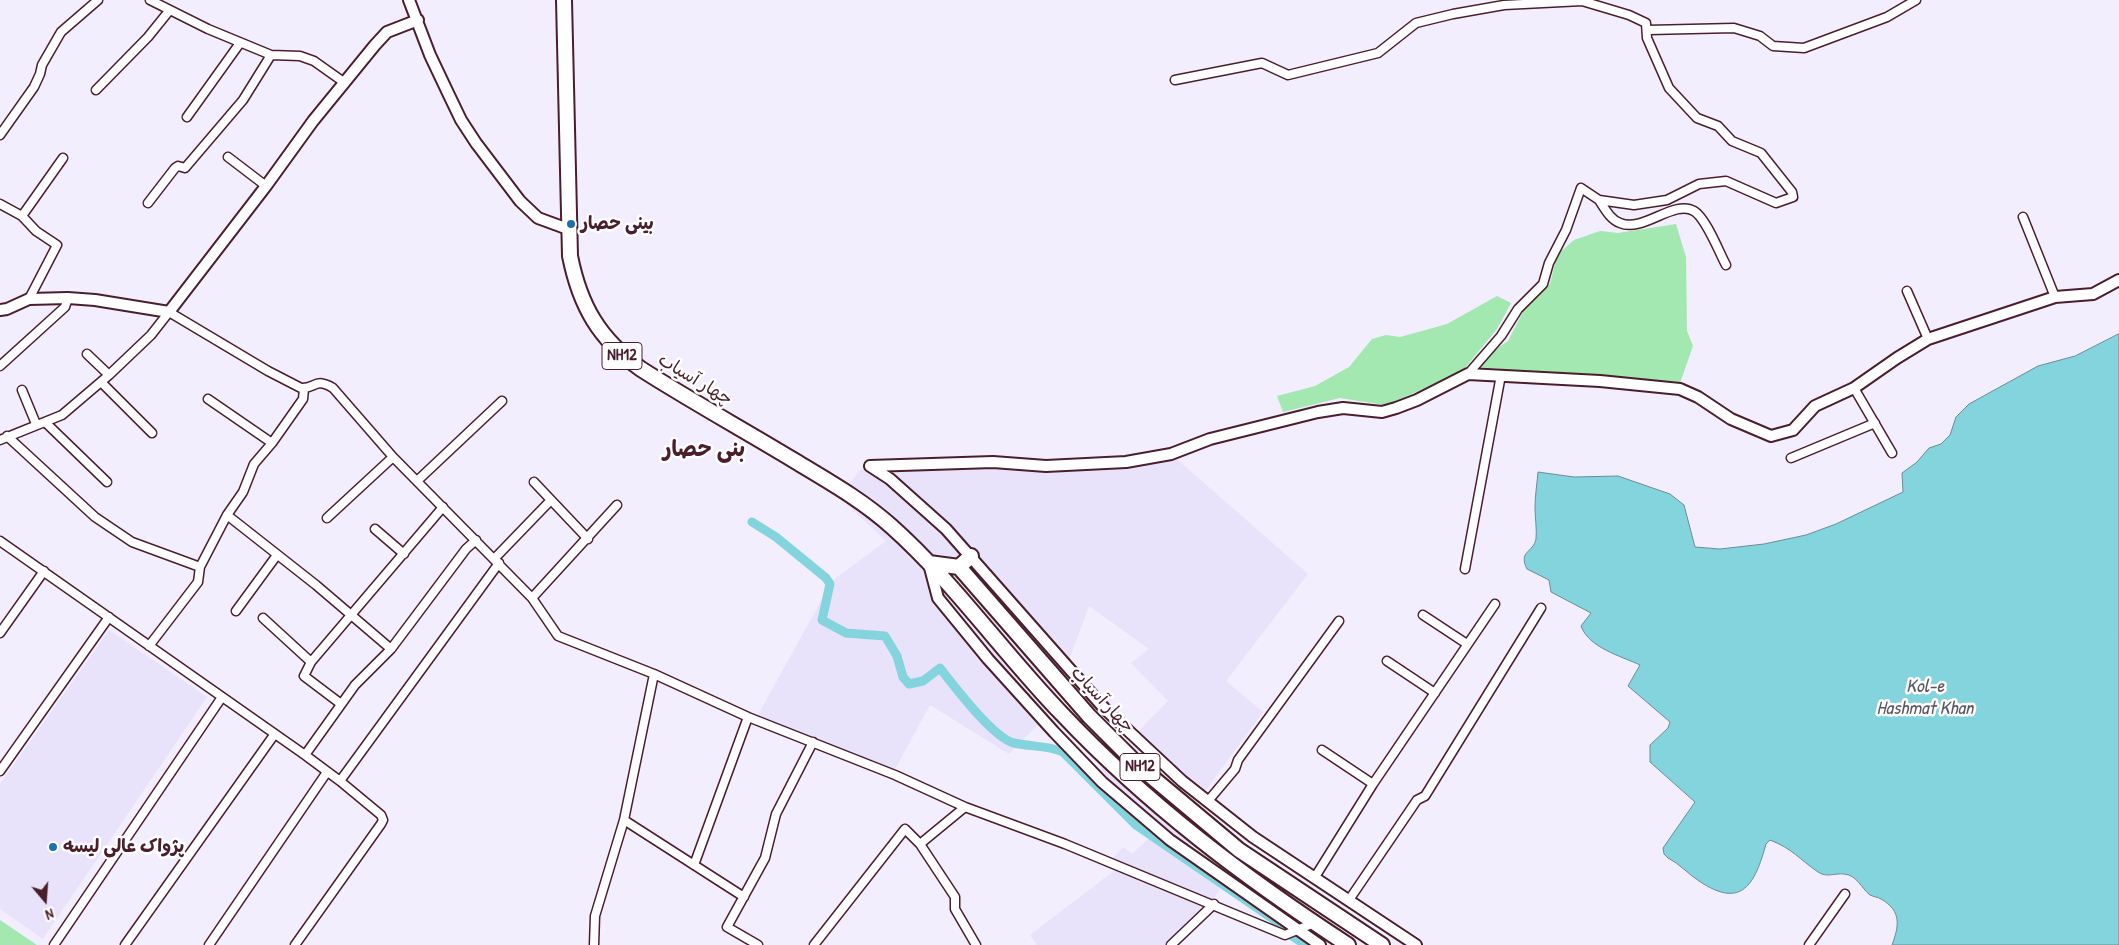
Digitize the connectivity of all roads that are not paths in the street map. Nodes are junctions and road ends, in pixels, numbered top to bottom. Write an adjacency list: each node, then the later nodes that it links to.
1 (98, 0): 15 (street)
2 (150, 0): 6 (street)
3 (409, 0): 7 (street)
4 (564, 0): 24 (highway, چهار آسیاب / NH12)
5 (1916, 0): 8 (street)
6 (169, 11): 9 (street); 13 (street)
7 (418, 20): 12 (street); 24 (street)
8 (1648, 30): 11 (street); 19 (street)
9 (240, 43): 10 (street); 14 (street)
10 (271, 55): 12 (street); 20 (street)
11 (1175, 80)
12 (345, 83): 18 (street)
13 (96, 90)
14 (187, 117)
15 (0, 135)
16 (228, 157): 18 (street)
17 (63, 158): 22 (street)
18 (266, 186): 32 (street)
19 (1599, 200): 25 (street); 36 (street)
20 (148, 203)
21 (0, 204): 22 (street)
22 (22, 216): 30 (street)
23 (2023, 217): 28 (street)
24 (568, 230): 70 (highway, چهار آسیاب / NH12)
25 (1726, 265)
26 (2119, 280): 28 (street)
27 (1907, 291): 33 (street)
28 (2055, 297): 33 (street)
29 (68, 298): 30 (street); 32 (street); 35 (street)
30 (29, 299): 31 (street)
31 (0, 310)
32 (169, 312): 37 (street); 40 (street)
33 (1928, 339): 41 (street)
34 (87, 354): 37 (street)
35 (0, 366)
36 (1468, 374): 38 (street); 68 (street)
37 (109, 375): 39 (street)
38 (1501, 375): 41 (street); 73 (street)
39 (101, 382): 45 (street); 48 (street)
40 (304, 388): 50 (street); 52 (street)
41 (1854, 388): 46 (street)
42 (22, 390): 47 (street)
43 (208, 399): 50 (street)
44 (502, 401): 55 (street)
45 (45, 422): 47 (street); 54 (street)
46 (1875, 423): 51 (street); 53 (street)
47 (36, 424): 49 (street)
48 (152, 433)
49 (3, 438): 71 (street)
50 (272, 443): 60 (street)
51 (1892, 453)
52 (393, 457): 55 (street); 61 (street)
53 (1791, 458)
54 (107, 482)
55 (417, 482): 59 (street)
56 (534, 482): 57 (street)
57 (551, 500): 63 (street); 69 (street)
58 (617, 505): 63 (street)
59 (443, 507): 64 (street); 66 (street)
60 (227, 515): 67 (street); 71 (street)
61 (327, 518)
62 (375, 529): 66 (street)
63 (588, 539): 75 (street)
64 (476, 540): 69 (street); 87 (street)
65 (0, 541): 74 (street)
66 (404, 554): 80 (street)
67 (277, 555): 78 (street); 80 (street)
68 (971, 556): 72 (highway); 103 (street)
69 (497, 561): 75 (street); 101 (street)
70 (929, 563): 72 (highway); 113 (highway, چهار آسیاب / NH12); 114 (street)
71 (200, 567): 86 (street)
72 (959, 567): 126 (highway, چهار آسیاب / NH12)
73 (1465, 569)
74 (44, 571): 81 (street); 84 (street)
75 (532, 598): 90 (street)
76 (1495, 604): 85 (street)
77 (1541, 608): 111 (street)
78 (236, 611)
79 (1423, 615): 85 (street)
80 (351, 616): 87 (street); 89 (street)
81 (109, 617): 86 (street); 99 (street)
82 (263, 618): 89 (street)
83 (1339, 621): 103 (street)
84 (0, 633)
85 (1467, 644): 91 (street)
86 (149, 646): 92 (street)
87 (391, 649): 93 (street)
88 (1387, 661): 91 (street)
89 (311, 662): 93 (street)
90 (654, 674): 94 (street); 105 (street)
91 (1435, 693): 102 (street)
92 (222, 697): 95 (street); 115 (street)
93 (341, 704): 98 (street)
94 (748, 717): 96 (street); 107 (street)
95 (274, 735): 98 (street); 116 (street)
96 (813, 742): 104 (street); 110 (street)
97 (1322, 750): 102 (street)
98 (304, 756): 100 (street)
99 (0, 771)
100 (327, 772): 101 (street); 117 (street)
101 (340, 781): 118 (street)
102 (1372, 784): 108 (street)
103 (1208, 801): 108 (street)
104 (965, 807): 106 (street); 112 (street)
105 (624, 820): 107 (street); 119 (street)
106 (920, 844): 121 (street); 122 (street)
107 (694, 865): 110 (street)
108 (1315, 878): 111 (street)
109 (1845, 894): 128 (street)
110 (744, 897): 120 (street)
111 (1349, 900): 127 (street)
112 (1214, 904): 114 (street); 123 (street)
113 (1314, 923): 114 (street); 125 (highway, چهار آسیاب / NH12)
114 (1298, 930): 124 (street)
115 (54, 945)
116 (125, 945)
117 (209, 945)
118 (295, 945)
119 (594, 945)
120 (758, 945)
121 (814, 945)
122 (976, 945)
123 (1171, 945)
124 (1320, 945)
125 (1348, 945)
126 (1382, 945)
127 (1416, 945)
128 (1809, 945)

